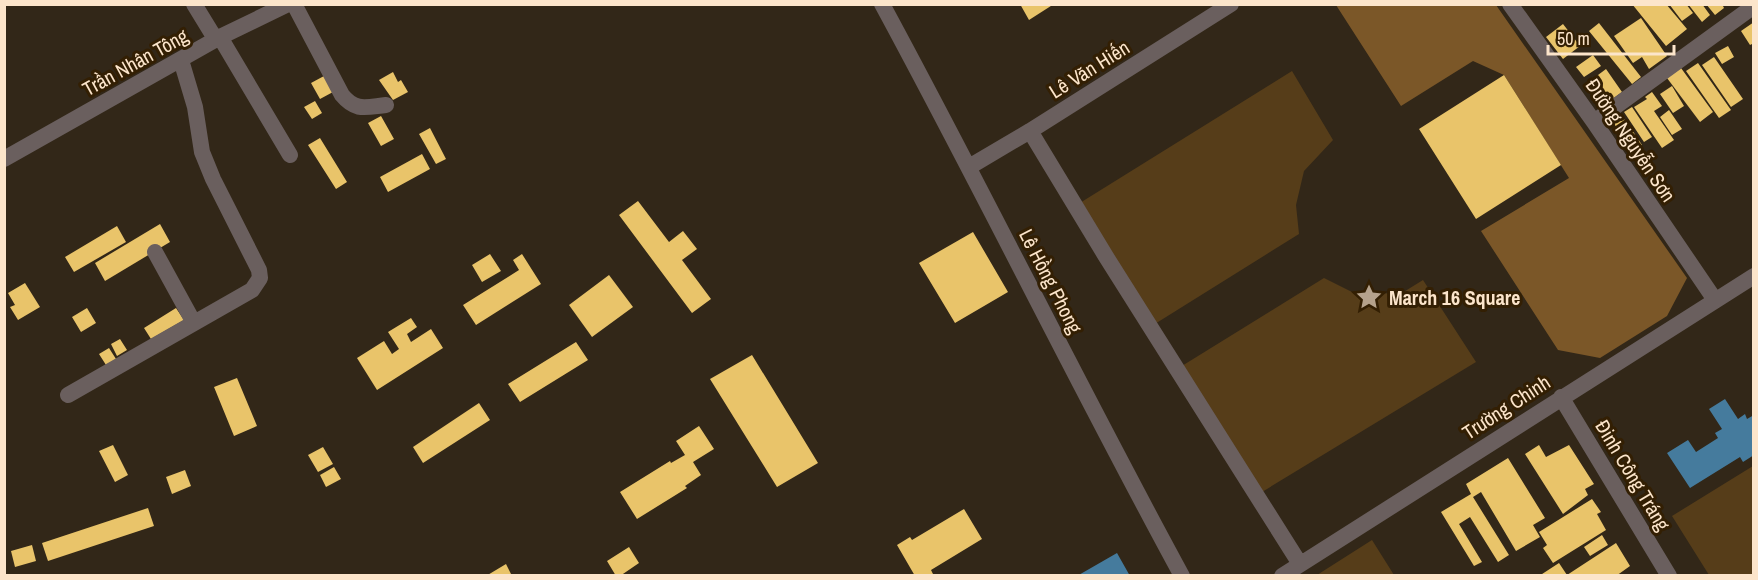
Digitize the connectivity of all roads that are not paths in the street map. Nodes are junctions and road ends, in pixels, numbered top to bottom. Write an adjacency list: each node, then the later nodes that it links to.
1 (194, 4): 8 (street)
2 (288, 4): 8 (street, Trần Nhân Tông)
3 (294, 4): 10 (street)
4 (882, 4): 15 (street, Lê Hồng Phong)
5 (1231, 4): 12 (street, Lê Văn Hiến)
6 (1510, 4): 11 (street, Đường Nguyễn Sơn)
7 (1754, 6): 11 (street)
8 (218, 39): 9 (street, Trần Nhân Tông); 13 (street)
9 (181, 60): 14 (street, Trần Nhân Tông); 19 (street)
10 (386, 105)
11 (1594, 122): 18 (street, Đường Nguyễn Sơn)
12 (1030, 131): 15 (street, Lê Văn Hiến); 22 (street)
13 (290, 155)
14 (4, 159)
15 (969, 167): 23 (street, Lê Hồng Phong)
16 (155, 252): 19 (street)
17 (1754, 276): 18 (street, Trường Chinh)
18 (1714, 300): 21 (street, Trường Chinh)
19 (194, 323): 20 (street)
20 (68, 395)
21 (1561, 397): 22 (street, Trường Chinh); 25 (street, Đinh Công Tráng)
22 (1300, 564): 24 (street, Trường Chinh)
23 (1182, 576)
24 (1282, 576)
25 (1669, 576)

